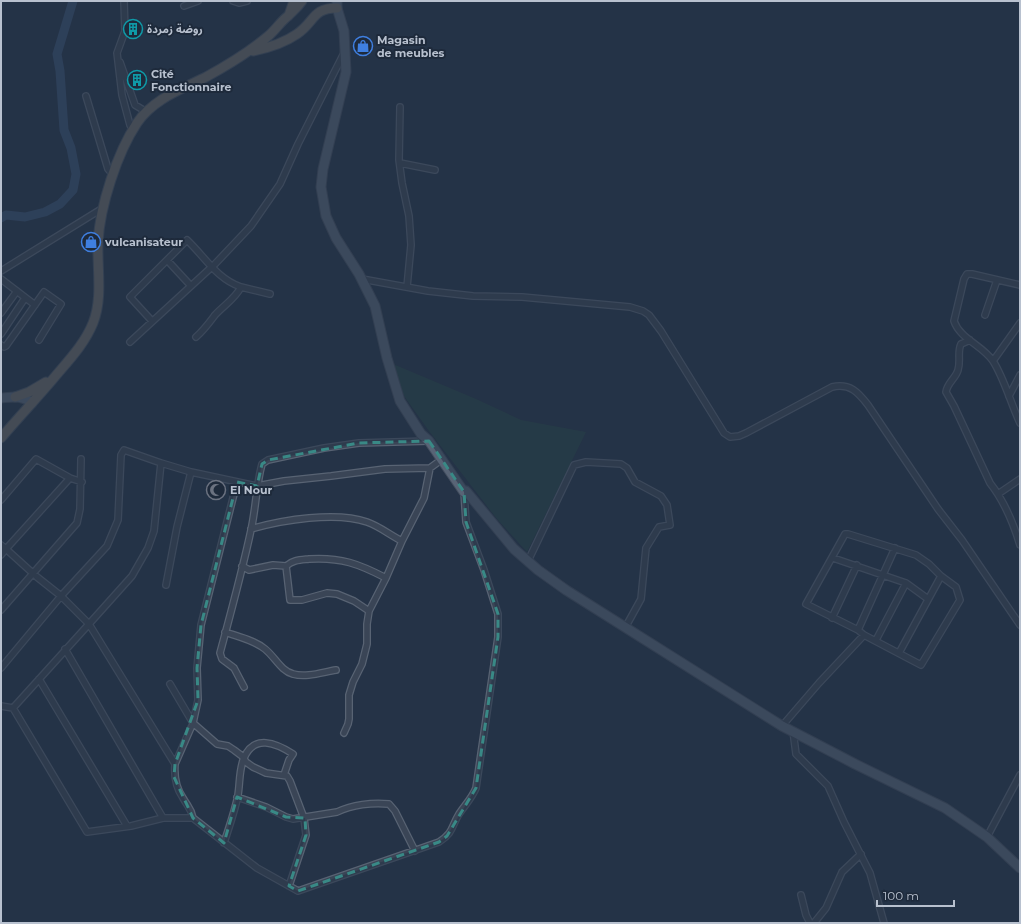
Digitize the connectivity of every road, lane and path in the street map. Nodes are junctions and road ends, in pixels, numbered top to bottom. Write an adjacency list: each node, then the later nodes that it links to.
1 (124, 1): 12 (street)
2 (198, 1): 8 (street)
3 (233, 1): 4 (street)
4 (247, 1)
5 (294, 1): 9 (highway)
6 (302, 1): 9 (highway)
7 (337, 4): 10 (main road); 11 (highway)
8 (184, 6)
9 (288, 15): 11 (highway)
10 (346, 49): 22 (street); 25 (main road)
11 (248, 52): 15 (highway)
12 (117, 53): 15 (street); 16 (street)
13 (86, 96): 19 (street)
14 (400, 107): 17 (street)
15 (145, 111): 16 (highway)
16 (136, 125): 19 (highway)
17 (400, 163): 18 (street); 30 (street)
18 (435, 170)
19 (113, 174): 20 (highway)
20 (103, 208): 23 (street); 47 (highway)
21 (168, 260): 22 (street); 28 (street); 37 (street)
22 (212, 267): 28 (street); 29 (street)
23 (1, 271)
24 (1, 279): 31 (street)
25 (362, 279): 30 (street); 54 (main road)
26 (997, 280): 27 (street); 36 (street); 42 (street)
27 (1020, 285)
28 (192, 286): 37 (street)
29 (241, 287): 32 (street); 40 (street)
30 (407, 287): 92 (street)
31 (17, 291): 33 (street); 35 (street)
32 (270, 294)
33 (26, 298): 34 (street); 39 (street)
34 (35, 305): 41 (street); 44 (street)
35 (1, 313)
36 (985, 315)
37 (152, 321): 43 (street)
38 (1020, 324): 45 (street)
39 (1, 334)
40 (196, 337)
41 (39, 340)
42 (970, 340): 45 (street); 66 (street)
43 (130, 342)
44 (1, 345)
45 (993, 361): 48 (street)
46 (1020, 375): 48 (street)
47 (55, 376): 49 (highway); 51 (highway)
48 (1009, 396): 52 (street)
49 (16, 397): 50 (main road); 51 (main road)
50 (1, 399): 51 (main road)
51 (30, 405): 53 (highway)
52 (1020, 423)
53 (1, 438)
54 (429, 441): 56 (main road); 64 (street)
55 (81, 459): 62 (street)
56 (441, 460): 58 (street); 65 (main road)
57 (161, 463): 59 (street); 86 (street); 91 (street)
58 (430, 468): 64 (street); 69 (street)
59 (191, 472): 63 (street); 85 (street)
60 (70, 478): 62 (street); 67 (street); 73 (street)
61 (1020, 479): 66 (street)
62 (82, 482): 80 (street)
63 (237, 482): 64 (street); 107 (street)
64 (257, 486): 68 (street)
65 (464, 492): 76 (main road); 122 (street)
66 (998, 494): 71 (street)
67 (1, 500)
68 (251, 529): 69 (street); 78 (street)
69 (402, 541): 83 (street)
70 (1, 545): 73 (street)
71 (1020, 545)
72 (895, 548): 75 (street); 81 (street); 82 (street)
73 (6, 549): 74 (street); 80 (street)
74 (1, 555)
75 (833, 558): 77 (street); 90 (street)
76 (528, 561): 93 (main road); 93 (street)
77 (856, 565): 81 (street); 90 (street)
78 (242, 566): 79 (street); 95 (street)
79 (286, 566): 83 (street); 89 (street)
80 (33, 574): 86 (street); 88 (street)
81 (883, 574): 84 (street); 94 (street)
82 (941, 576): 87 (street); 99 (street)
83 (386, 578): 89 (street)
84 (906, 583): 87 (street); 97 (street)
85 (166, 586)
86 (60, 596): 91 (street); 100 (street)
87 (928, 599): 99 (street)
88 (1, 610)
89 (370, 611): 110 (street)
90 (832, 618): 94 (street)
91 (89, 624): 98 (street); 112 (street)
92 (1020, 624)
93 (625, 628): 108 (main road)
94 (858, 630): 96 (street)
95 (225, 632): 101 (street); 104 (street)
96 (864, 635): 97 (street); 108 (street)
97 (876, 640): 99 (street)
98 (66, 649): 102 (street); 116 (street)
99 (899, 653)
100 (1, 668)
101 (336, 670)
102 (39, 679): 106 (street); 119 (street)
103 (170, 684): 107 (street)
104 (244, 687)
105 (1, 706): 106 (street)
106 (13, 708): 119 (street)
107 (193, 723): 111 (street); 112 (street)
108 (782, 726): 109 (main road)
109 (793, 731): 120 (main road); 123 (street)
110 (344, 733)
111 (243, 759): 113 (street); 113 (street); 115 (street)
112 (175, 764): 117 (street)
113 (284, 775): 118 (street)
114 (1020, 775): 120 (street)
115 (237, 797): 118 (street); 121 (street)
116 (163, 818): 117 (street); 119 (street)
117 (193, 818): 121 (street)
118 (304, 818): 122 (street); 125 (street)
119 (127, 826)
120 (987, 836): 124 (main road)
121 (224, 843): 125 (street)
122 (415, 850): 125 (street)
123 (861, 854): 128 (street); 129 (street)
124 (1020, 868)
125 (289, 886)
126 (802, 895): 127 (street)
127 (810, 923)
128 (814, 923)
129 (884, 923)

